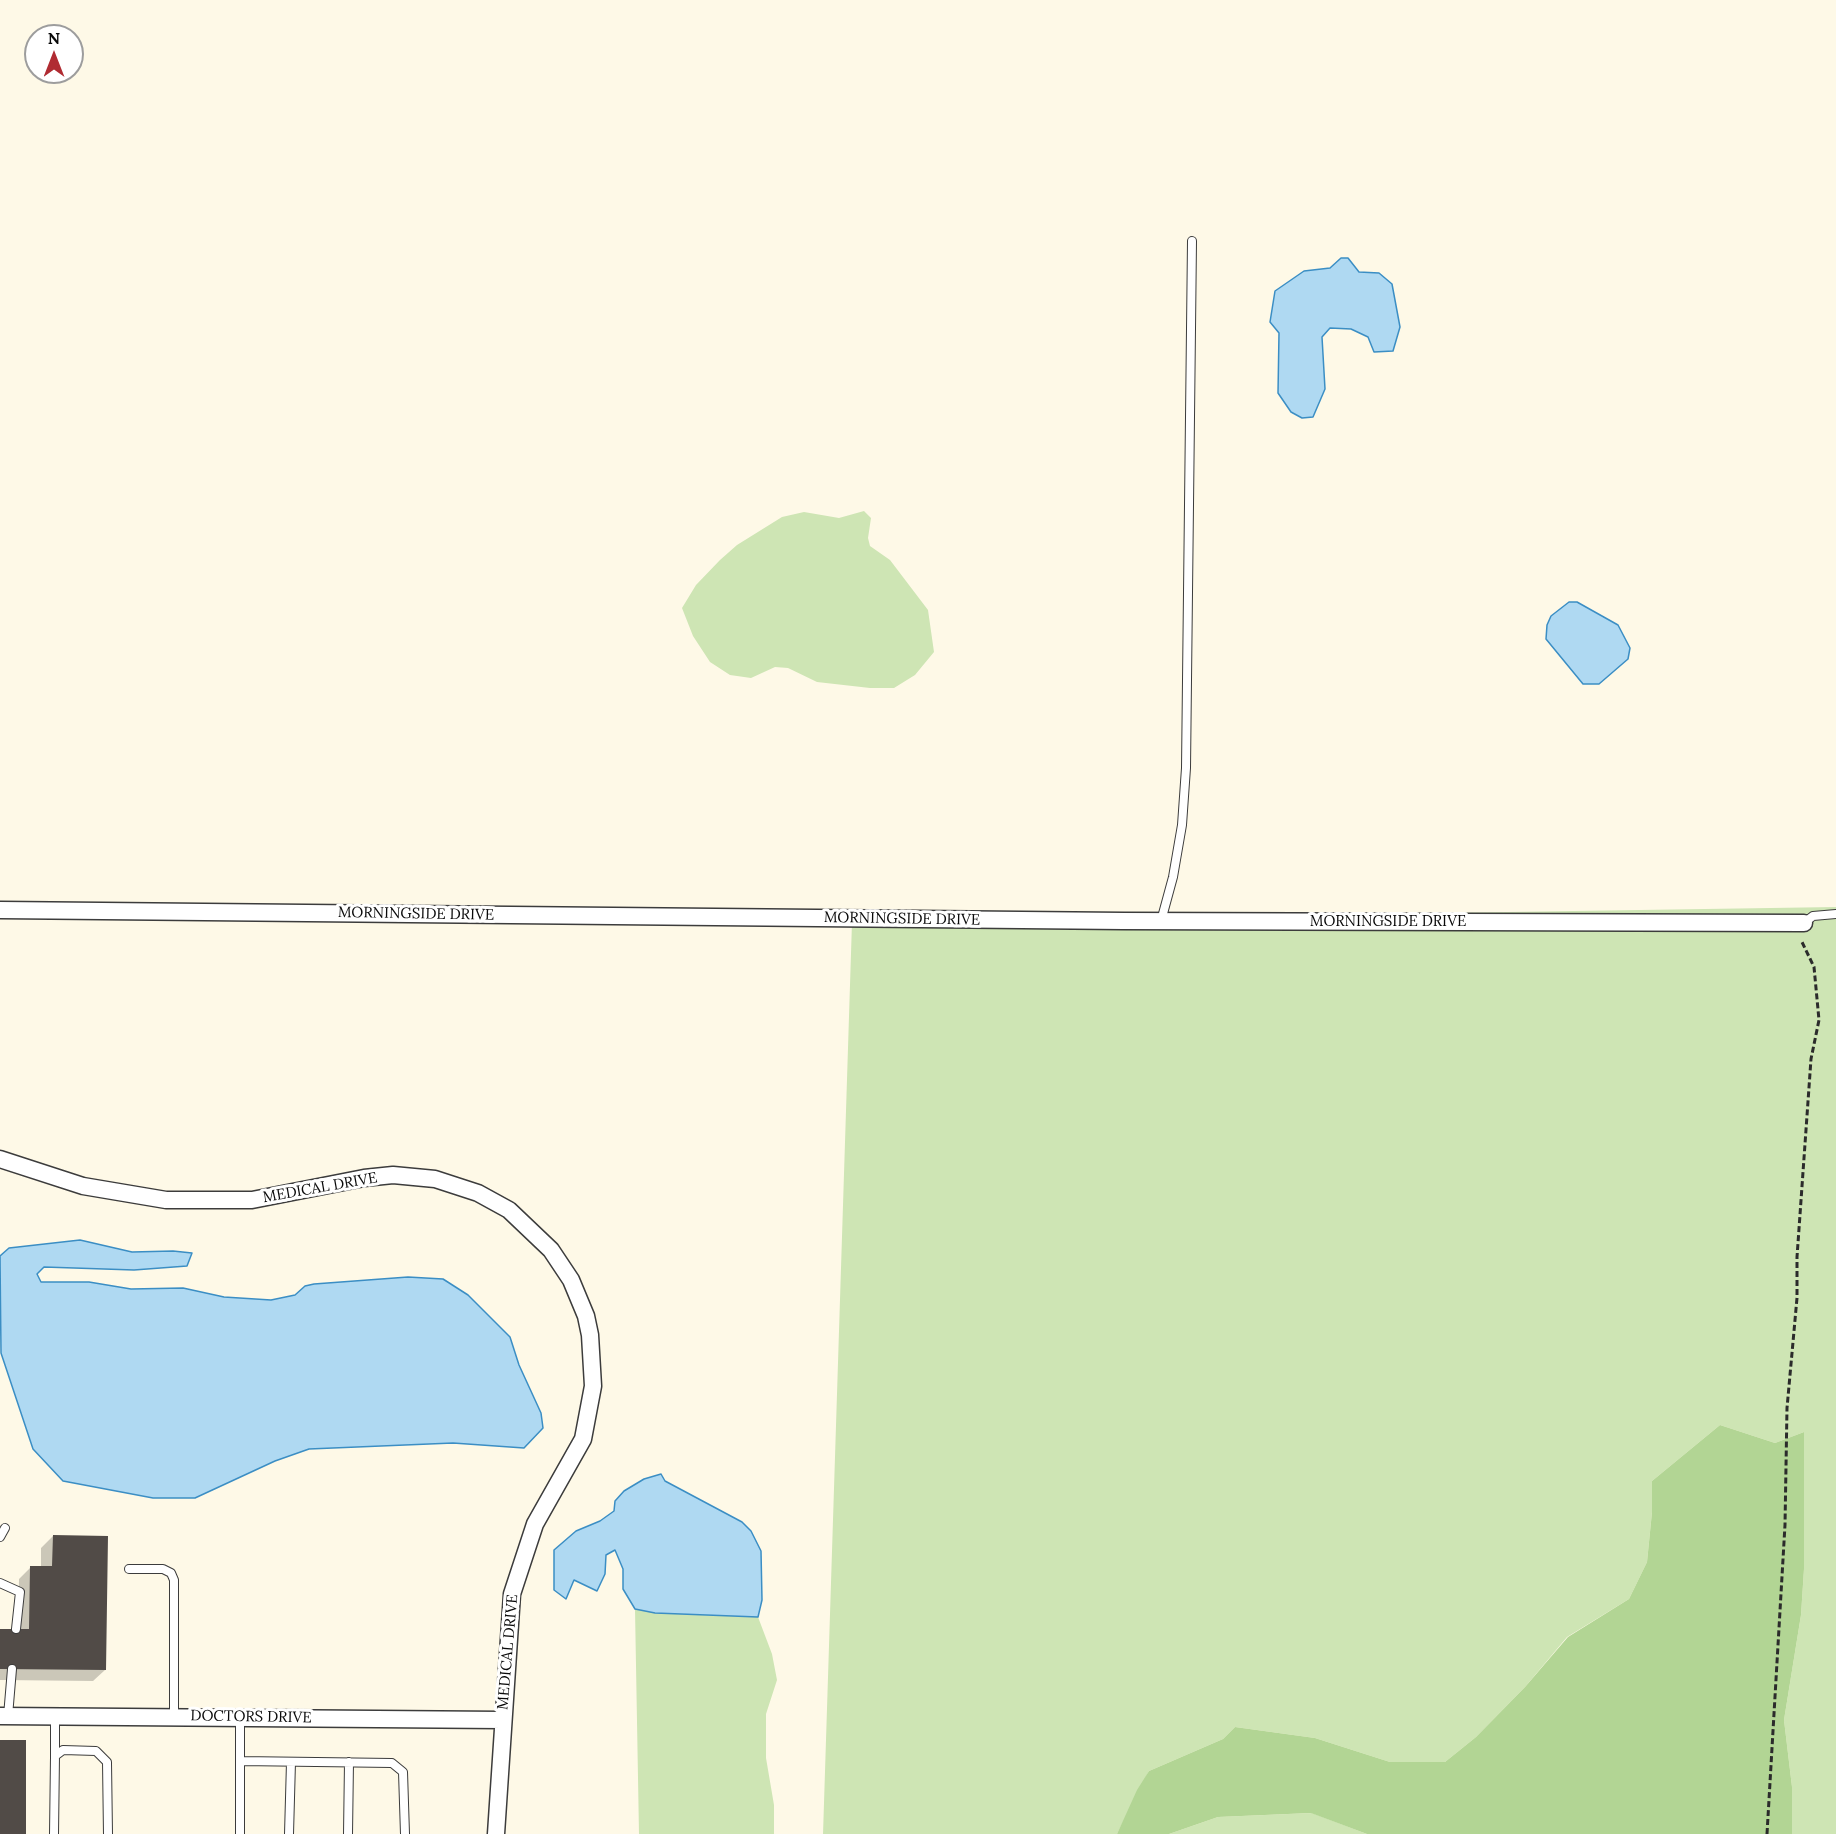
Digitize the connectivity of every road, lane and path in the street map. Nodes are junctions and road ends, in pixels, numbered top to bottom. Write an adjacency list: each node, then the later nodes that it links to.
1 (1192, 241): 4 (lane)
2 (0, 910): 4 (street, MORNINGSIDE DRIVE)
3 (1836, 914): 5 (lane)
4 (1161, 921): 5 (street, MORNINGSIDE DRIVE)
5 (1804, 923): 27 (path)
6 (0, 1159): 15 (street, MEDICAL DRIVE)
7 (129, 1569): 13 (lane)
8 (0, 1583): 9 (lane)
9 (16, 1629)
10 (12, 1669): 11 (lane)
11 (4, 1716): 12 (street, DOCTORS DRIVE)
12 (55, 1716): 13 (street, DOCTORS DRIVE); 16 (lane)
13 (174, 1717): 14 (street, DOCTORS DRIVE)
14 (240, 1717): 15 (street, DOCTORS DRIVE); 17 (lane)
15 (502, 1720): 26 (street, MEDICAL DRIVE)
16 (55, 1756): 20 (lane); 21 (lane)
17 (240, 1761): 18 (lane); 22 (lane)
18 (291, 1762): 19 (lane); 23 (lane)
19 (349, 1762): 24 (lane); 25 (lane)
20 (54, 1834)
21 (108, 1834)
22 (240, 1834)
23 (289, 1834)
24 (348, 1834)
25 (405, 1834)
26 (496, 1834)
27 (1767, 1834)

